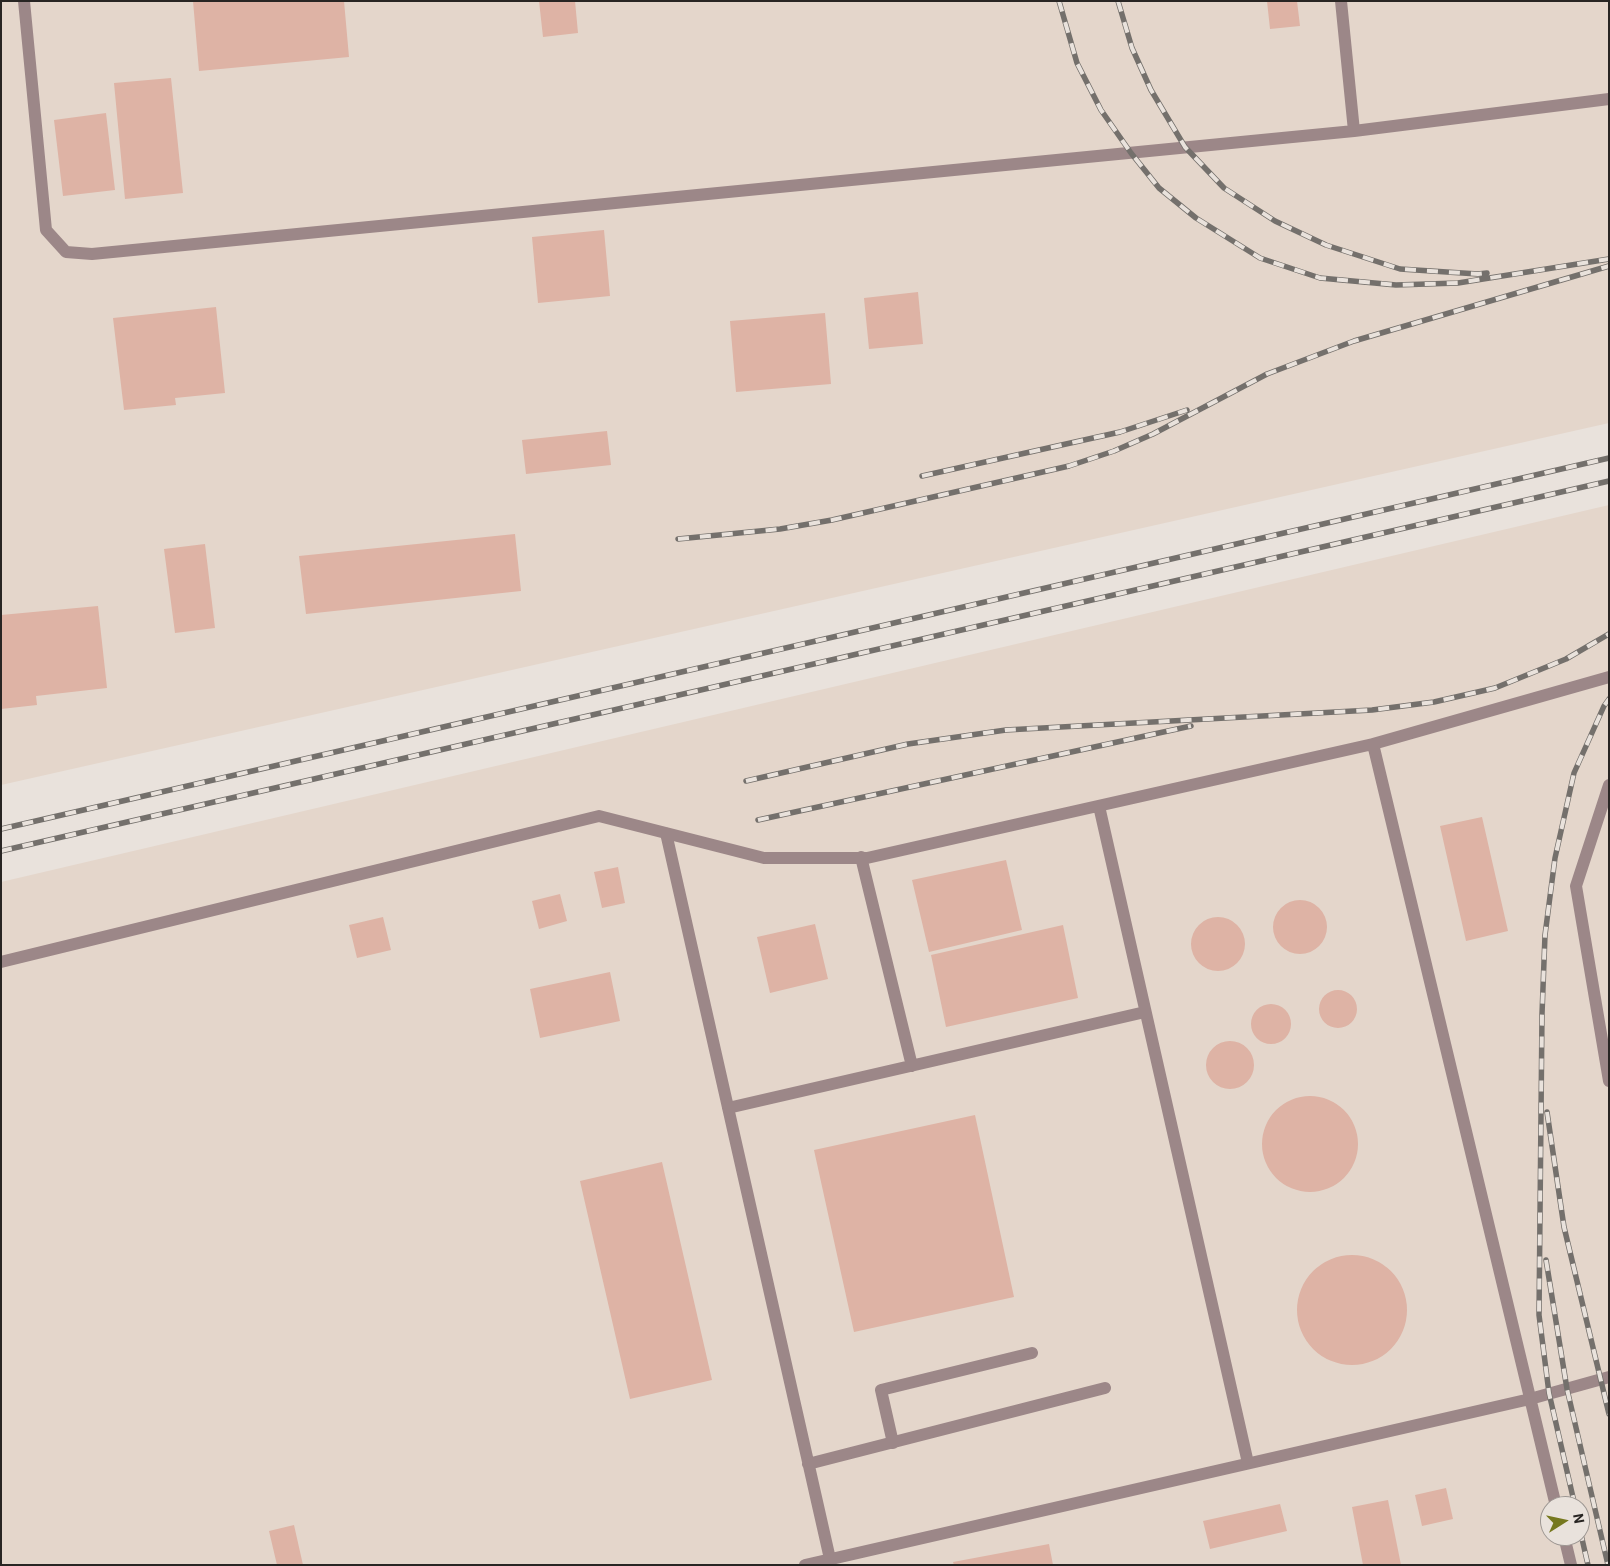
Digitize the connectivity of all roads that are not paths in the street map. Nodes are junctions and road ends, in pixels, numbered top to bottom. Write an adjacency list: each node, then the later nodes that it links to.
1 (24, 1): 4 (lane)
2 (1341, 1): 4 (lane)
3 (1609, 99): 4 (lane)
4 (1354, 131)
5 (1609, 677): 6 (lane)
6 (1373, 744): 8 (lane); 19 (lane)
7 (1609, 785): 14 (lane)
8 (1099, 806): 10 (lane); 12 (lane)
9 (666, 833): 10 (lane); 11 (lane); 15 (lane)
10 (861, 857): 13 (lane)
11 (1, 962)
12 (1146, 1012): 13 (lane); 22 (lane)
13 (912, 1066): 15 (lane)
14 (1609, 1081)
15 (728, 1108): 21 (lane)
16 (1032, 1353): 20 (lane)
17 (1609, 1377): 19 (lane)
18 (1105, 1388): 20 (lane)
19 (1530, 1399): 22 (lane); 23 (lane)
20 (893, 1442): 21 (lane)
21 (808, 1464): 25 (lane)
22 (1248, 1464): 25 (lane)
23 (1554, 1496)
24 (1566, 1546): 27 (lane)
25 (830, 1559): 26 (lane)
26 (805, 1565)
27 (1571, 1565)

